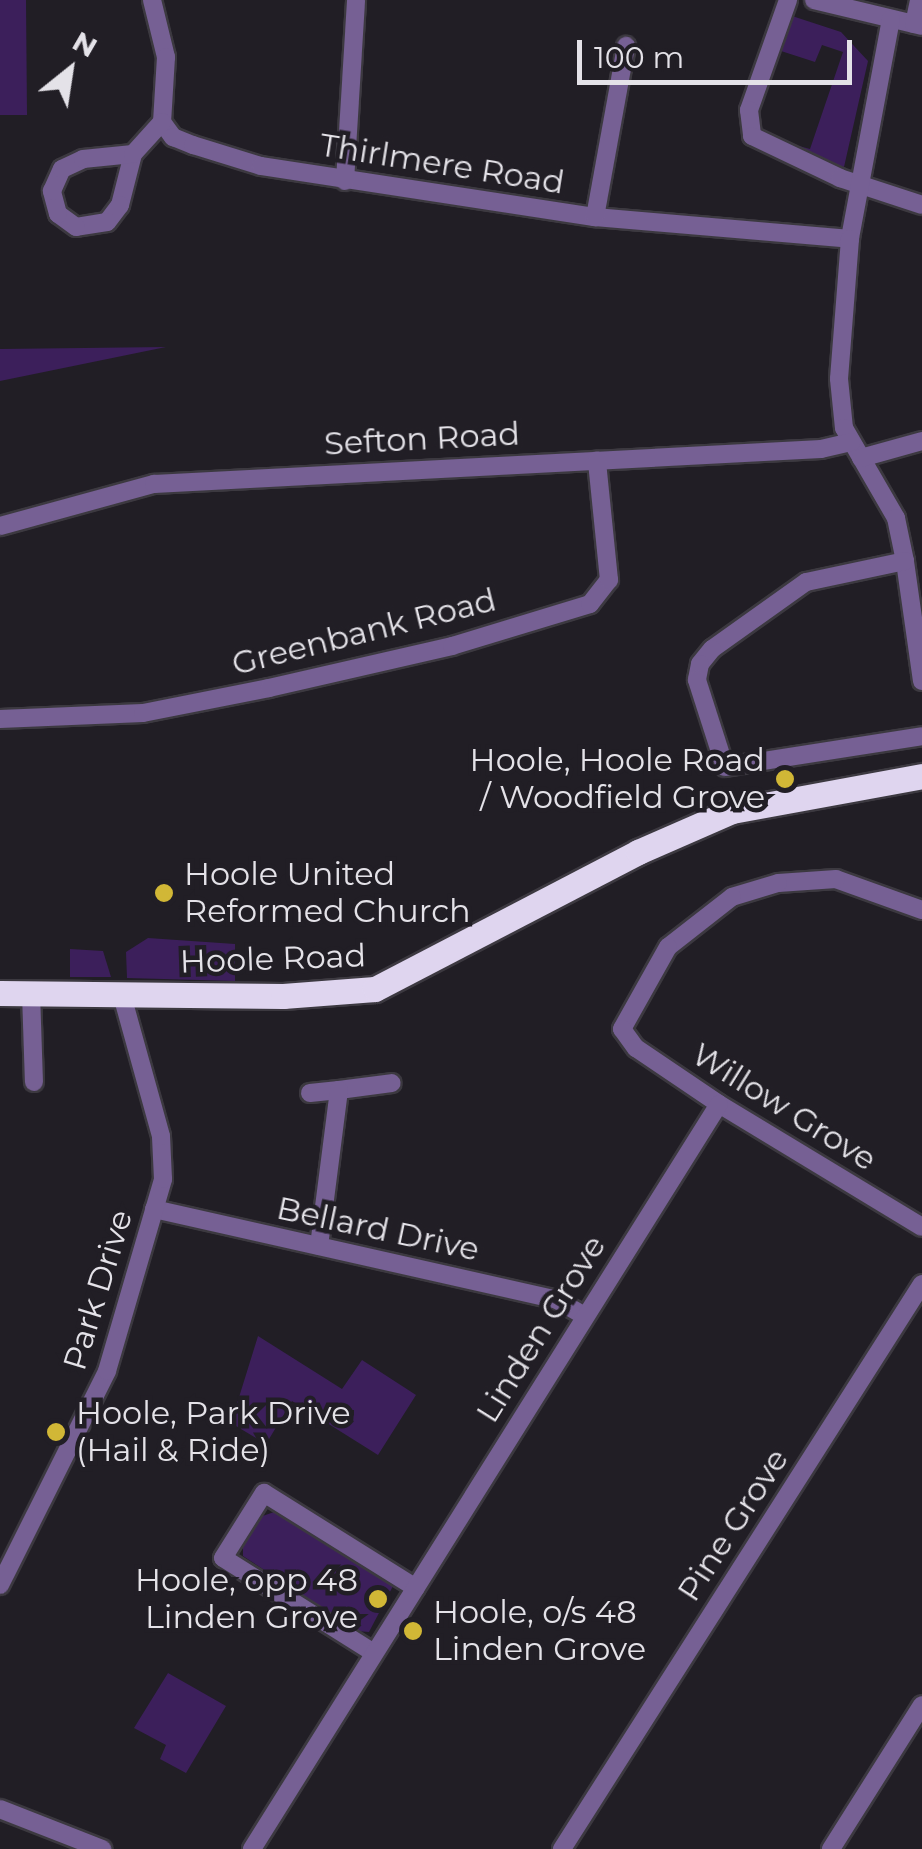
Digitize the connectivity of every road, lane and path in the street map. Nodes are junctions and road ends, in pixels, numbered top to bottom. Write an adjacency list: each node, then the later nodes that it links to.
1 (152, 0): 9 (street)
2 (356, 0): 11 (street)
3 (788, 0): 12 (street)
4 (814, 0): 6 (street)
5 (919, 0): 7 (street)
6 (891, 19): 7 (street); 12 (street)
7 (918, 25)
8 (626, 46): 14 (street)
9 (162, 122): 10 (street); 11 (street, Thirlmere Road)
10 (134, 154): 10 (street)
11 (345, 181): 14 (street, Thirlmere Road)
12 (858, 185): 13 (street); 15 (street)
13 (922, 205)
14 (595, 217): 15 (street, Thirlmere Road)
15 (850, 239): 17 (street)
16 (922, 441): 17 (street, Sefton Road)
17 (856, 450): 18 (street, Sefton Road); 20 (street)
18 (596, 461): 19 (street, Sefton Road); 23 (street, Greenbank Road)
19 (0, 526)
20 (906, 561): 21 (street); 24 (street)
21 (916, 587): 22 (street)
22 (922, 681)
23 (0, 719)
24 (922, 736)
25 (922, 776): 29 (highway, Hoole Road)
26 (922, 910): 34 (street, Willow Grove)
27 (0, 993): 28 (highway, Hoole Road)
28 (31, 993): 29 (highway, Hoole Road); 30 (street)
29 (122, 995): 35 (street, Park Drive)
30 (34, 1082)
31 (392, 1083): 32 (street)
32 (340, 1090): 33 (street); 37 (street)
33 (310, 1093)
34 (719, 1104): 36 (street, Willow Grove); 39 (street, Linden Grove)
35 (154, 1210): 37 (street, Bellard Drive); 40 (street, Park Drive)
36 (922, 1227)
37 (319, 1246): 39 (street, Bellard Drive)
38 (922, 1284): 47 (street, Pine Grove)
39 (585, 1316): 41 (street, Linden Grove)
40 (0, 1585)
41 (416, 1588): 42 (street, Linden Grove); 42 (street)
42 (374, 1653): 46 (street, Linden Grove)
43 (922, 1705): 48 (street)
44 (0, 1809): 45 (street)
45 (102, 1849)
46 (252, 1849)
47 (562, 1849)
48 (831, 1849)

